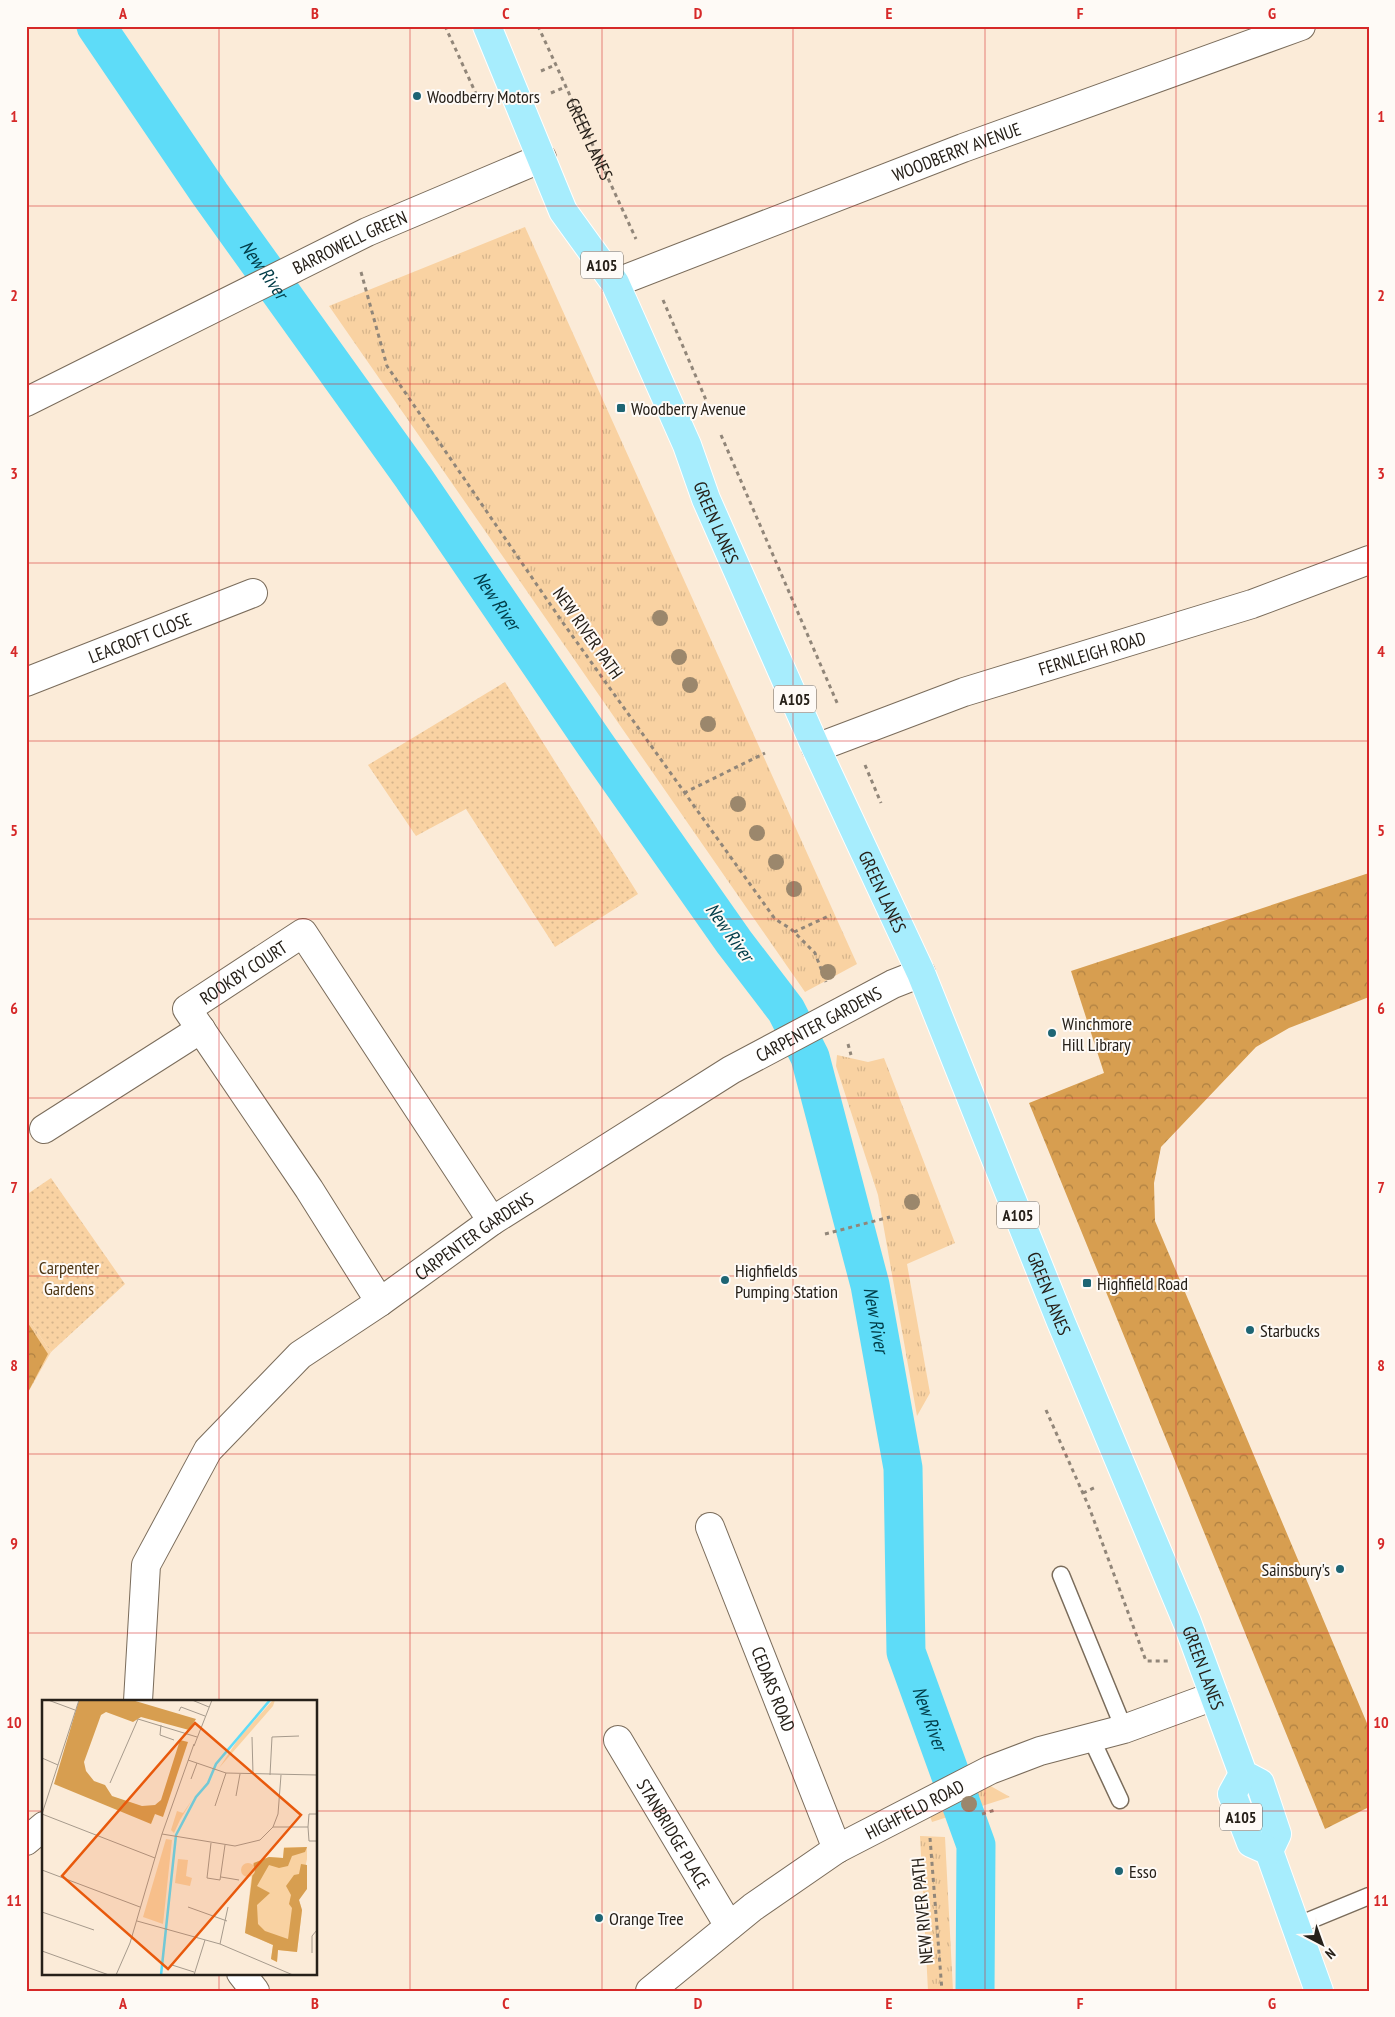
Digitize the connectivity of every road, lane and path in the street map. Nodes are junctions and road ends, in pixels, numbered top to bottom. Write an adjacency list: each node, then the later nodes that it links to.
1 (445, 26): 7 (path)
2 (487, 26): 8 (main road, GREEN LANES / A105)
3 (538, 26): 5 (path, GREEN LANES)
4 (1301, 26): 11 (street, WOODBERRY AVENUE)
5 (565, 86): 6 (path); 9 (path, GREEN LANES)
6 (550, 94)
7 (479, 99)
8 (542, 158): 11 (main road, GREEN LANES / A105); 12 (street, BARROWELL GREEN)
9 (637, 241)
10 (362, 272): 21 (path, NEW RIVER PATH)
11 (615, 283): 18 (main road, GREEN LANES / A105)
12 (26, 402)
13 (758, 522): 17 (path, GREEN LANES)
14 (1369, 560): 18 (street, FERNLEIGH ROAD)
15 (253, 593): 16 (street, LEACROFT CLOSE)
16 (26, 682)
17 (839, 706)
18 (816, 748): 25 (main road, GREEN LANES / A105)
19 (765, 753): 21 (path)
20 (864, 763): 22 (path)
21 (684, 793): 24 (path, NEW RIVER PATH)
22 (879, 798)
23 (831, 915): 24 (path)
24 (794, 932): 26 (path, NEW RIVER PATH)
25 (920, 973): 30 (street, CARPENTER GARDENS); 37 (main road, GREEN LANES / A105)
26 (828, 987)
27 (201, 1029): 28 (street); 30 (street, ROOKBY COURT); 32 (street, ROOKBY COURT)
28 (44, 1129)
29 (888, 1218): 31 (path)
30 (492, 1221): 32 (street, CARPENTER GARDENS)
31 (825, 1234)
32 (380, 1302): 38 (street, CARPENTER GARDENS)
33 (1046, 1410): 36 (path)
34 (710, 1527): 46 (street, CEDARS ROAD)
35 (1061, 1575): 39 (lane)
36 (1146, 1662)
37 (1214, 1696): 39 (street, HIGHFIELD ROAD); 49 (main road, GREEN LANES / A105)
38 (138, 1700)
39 (1124, 1729): 40 (street, HIGHFIELD ROAD)
40 (1092, 1738): 42 (lane); 46 (street, HIGHFIELD ROAD)
41 (618, 1740): 48 (street, STANBRIDGE PLACE)
42 (1120, 1800)
43 (42, 1828): 45 (street)
44 (929, 1829): 53 (path, NEW RIVER PATH)
45 (26, 1841)
46 (837, 1849): 48 (street, HIGHFIELD ROAD)
47 (1369, 1896): 49 (lane)
48 (729, 1926): 52 (street, HIGHFIELD ROAD)
49 (1296, 1926): 54 (main road, GREEN LANES / A105)
50 (242, 1974): 51 (street)
51 (255, 1991)
52 (650, 1991)
53 (942, 1991)
54 (1319, 1991)

